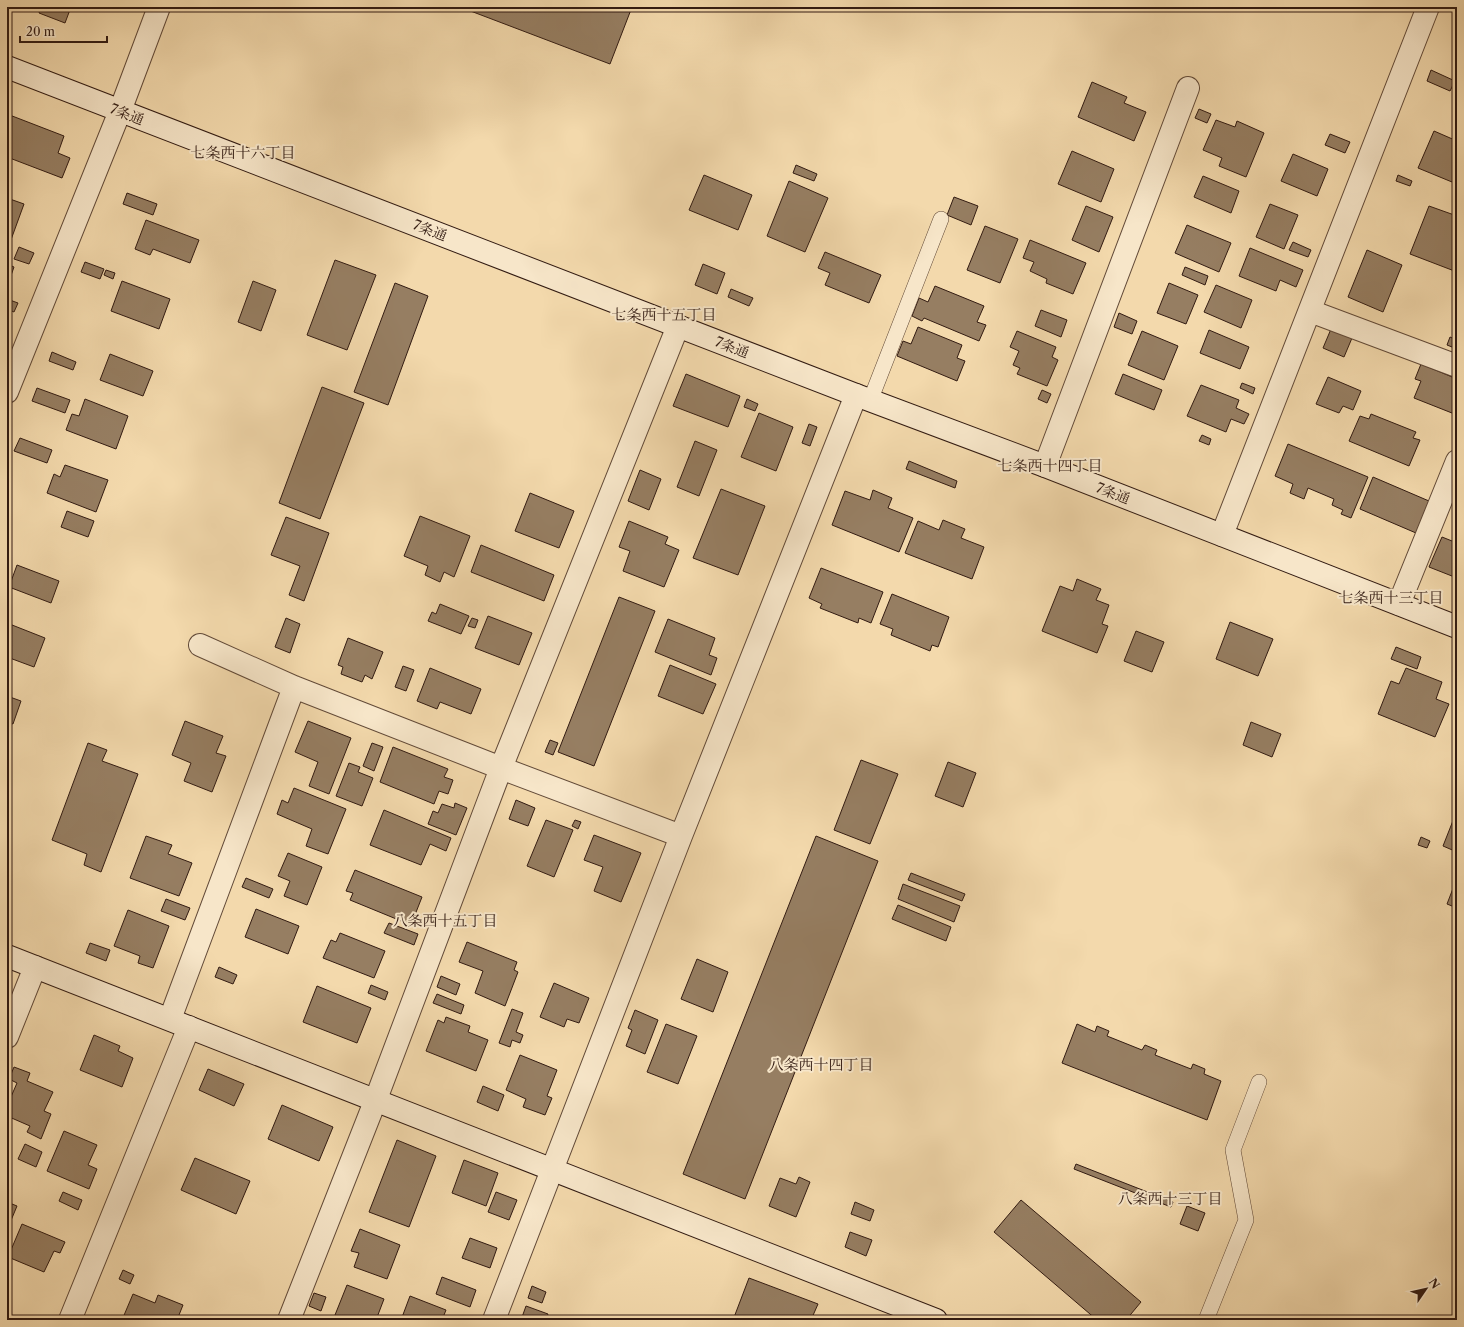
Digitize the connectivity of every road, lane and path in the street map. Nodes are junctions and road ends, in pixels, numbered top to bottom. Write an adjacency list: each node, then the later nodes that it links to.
1 (159, 7): 5 (street)
2 (1428, 7): 7 (street)
3 (7, 67): 5 (street, 7条通)
4 (1188, 88): 13 (street)
5 (120, 111): 8 (street, 7条通); 10 (street)
6 (941, 219): 11 (lane)
7 (1310, 311): 9 (street); 14 (street)
8 (678, 326): 11 (street, 7条通); 19 (street)
9 (1457, 366)
10 (7, 392)
11 (863, 398): 13 (street, 7条通); 20 (street)
12 (1457, 461): 15 (street)
13 (1045, 466): 14 (street, 7条通)
14 (1222, 535): 15 (street, 7条通)
15 (1399, 604): 16 (street, 7条通)
16 (1457, 627)
17 (200, 645): 18 (street)
18 (294, 688): 19 (street); 23 (street)
19 (501, 768): 20 (street); 26 (street)
20 (681, 836): 27 (street)
21 (7, 956): 22 (street)
22 (35, 966): 23 (street); 24 (street)
23 (179, 1023): 26 (street); 28 (street)
24 (7, 1037)
25 (1260, 1082): 32 (lane)
26 (376, 1099): 27 (street); 29 (street)
27 (552, 1170): 30 (street); 31 (street)
28 (70, 1320)
29 (289, 1320)
30 (494, 1320)
31 (936, 1320)
32 (1206, 1320)

